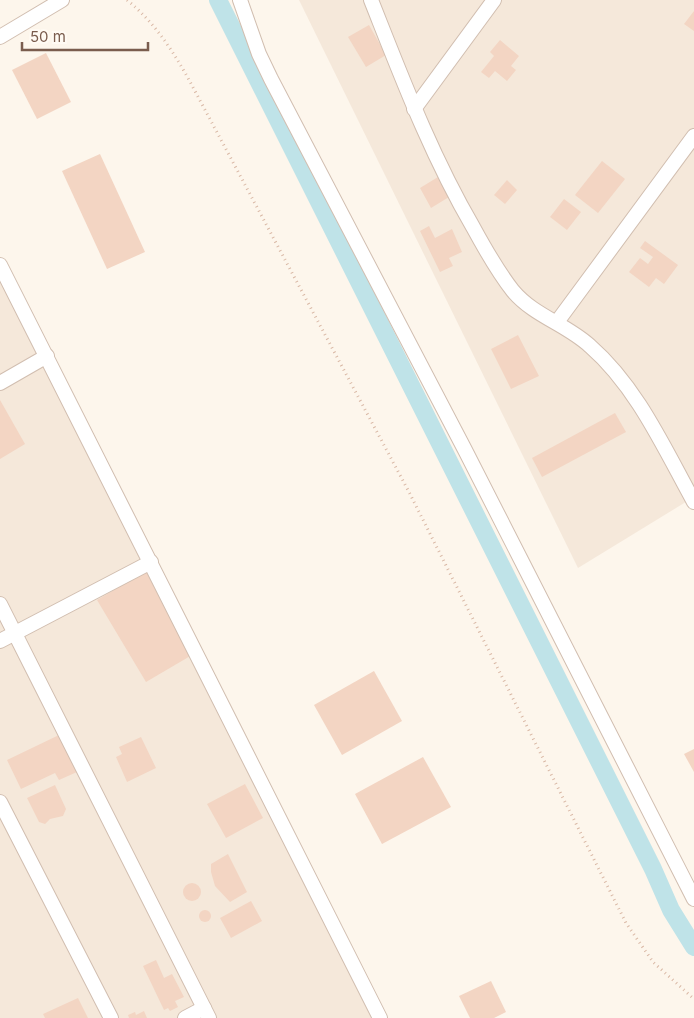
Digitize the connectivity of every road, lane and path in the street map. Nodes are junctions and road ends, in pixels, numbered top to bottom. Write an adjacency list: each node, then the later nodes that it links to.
1 (62, 0): 6 (street)
2 (127, 0): 20 (path)
3 (240, 0): 19 (street)
4 (371, 0): 7 (street)
5 (494, 0): 7 (street)
6 (0, 37)
7 (414, 109): 10 (street)
8 (694, 136): 10 (street)
9 (0, 265): 11 (street)
10 (557, 322): 13 (street)
11 (47, 356): 12 (street); 14 (street)
12 (0, 383)
13 (694, 502)
14 (151, 562): 16 (street); 24 (street)
15 (0, 604): 16 (street)
16 (15, 633): 17 (street); 21 (street)
17 (0, 641)
18 (0, 802): 22 (street)
19 (694, 899)
20 (694, 1000)
21 (207, 1013): 23 (street)
22 (111, 1018)
23 (185, 1018)
24 (380, 1018)

